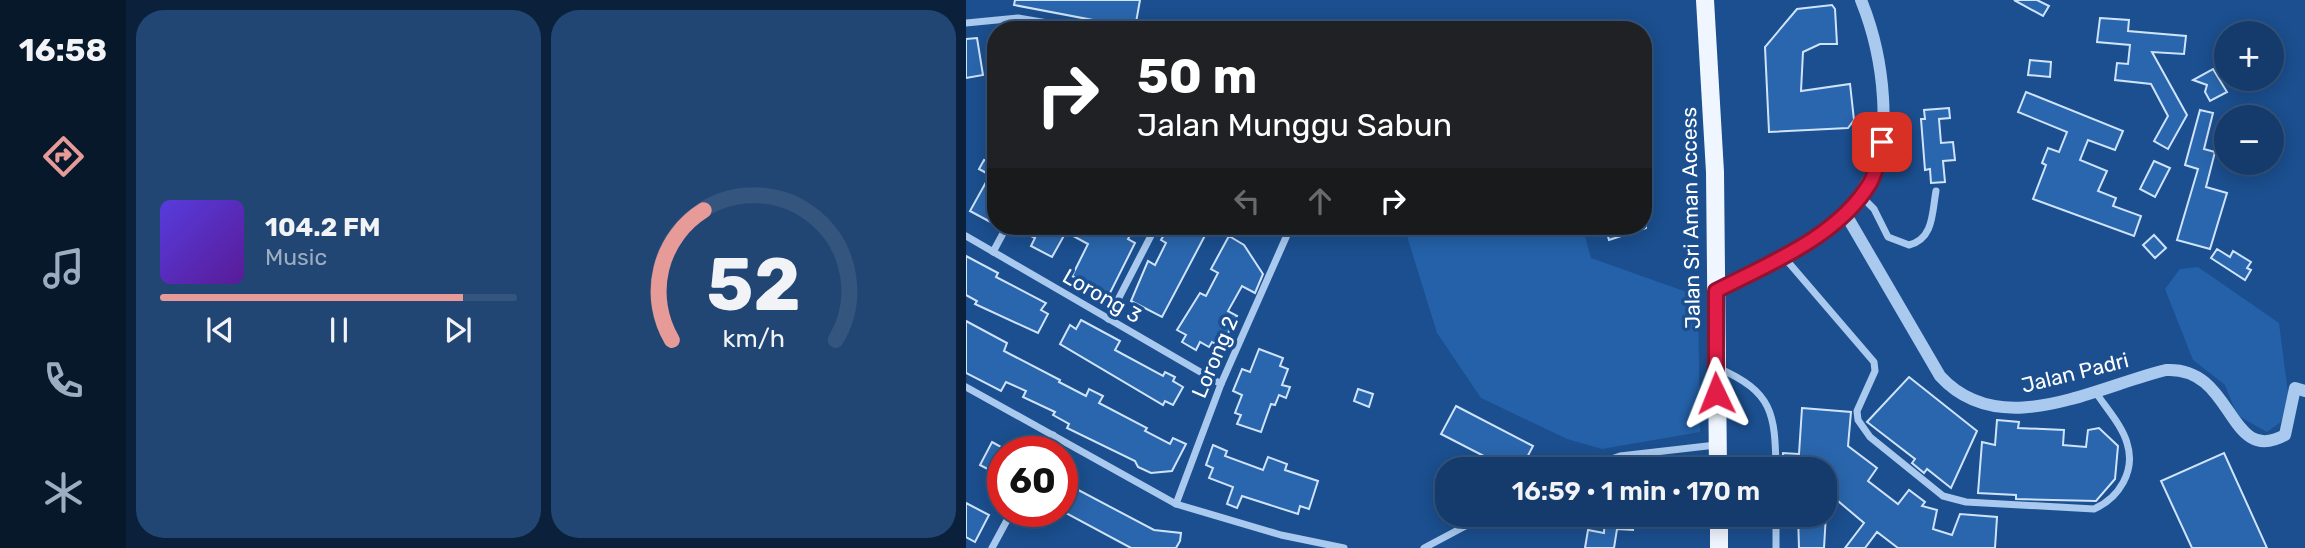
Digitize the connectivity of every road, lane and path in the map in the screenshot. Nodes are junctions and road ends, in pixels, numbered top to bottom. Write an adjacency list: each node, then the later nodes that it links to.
1 (1705, 0): 14 (main road, Jalan Sri Aman Access)
2 (1861, 0): 6 (street)
3 (1036, 21): 4 (street)
4 (966, 23)
5 (1936, 191): 6 (street)
6 (1861, 196): 7 (street)
7 (1845, 213): 13 (street); 19 (street, Jalan Padri)
8 (1002, 235): 12 (street)
9 (1152, 235): 15 (street)
10 (1287, 235): 17 (street, Lorong 2)
11 (966, 236): 12 (street, Lorong 3)
12 (993, 252): 15 (street, Lorong 3)
13 (1783, 256): 14 (street); 19 (street)
14 (1716, 291): 16 (main road, Jalan Sri Aman Access)
15 (1108, 319): 17 (street, Lorong 3)
16 (1715, 367): 22 (main road, Jalan Sri Aman Access); 25 (street)
17 (1221, 384): 26 (street, Lorong 2)
18 (966, 387): 21 (street)
19 (2095, 391): 20 (street, Jalan Padri)
20 (2305, 391)
21 (1053, 435): 26 (street)
22 (1718, 445): 23 (street); 24 (main road, Jalan Sri Aman Access)
23 (1617, 457)
24 (1718, 457)
25 (1776, 457)
26 (1176, 504): 32 (street)
27 (1003, 527): 31 (street)
28 (1464, 527): 33 (street)
29 (1718, 527): 34 (main road)
30 (1776, 527): 35 (street)
31 (992, 548)
32 (1344, 548)
33 (1424, 548)
34 (1719, 548)
35 (1776, 548)

